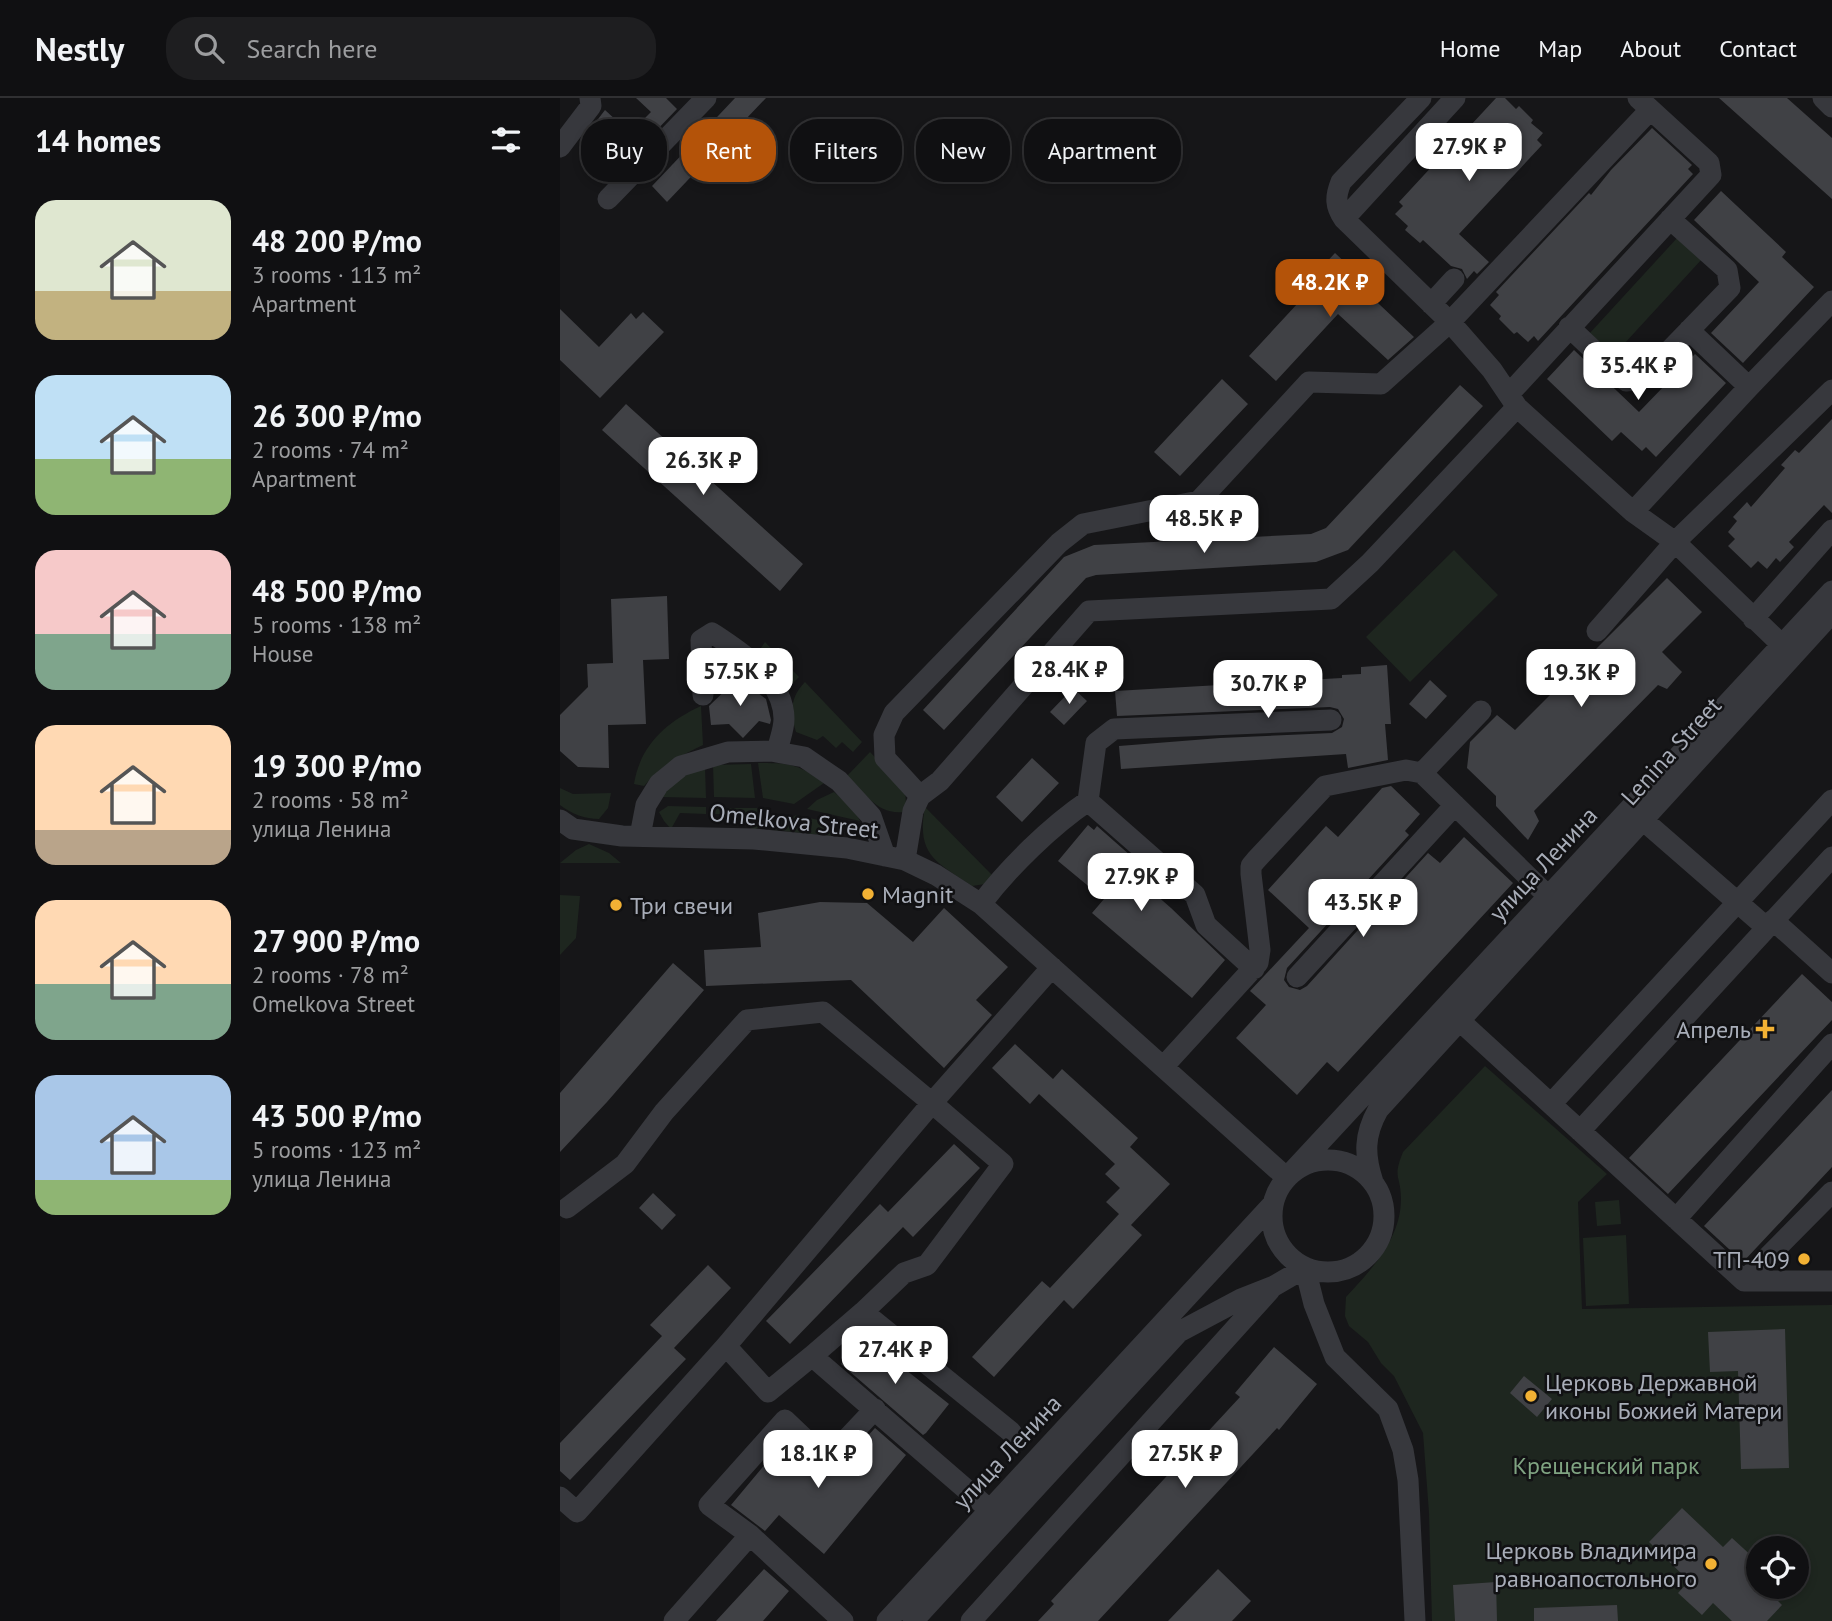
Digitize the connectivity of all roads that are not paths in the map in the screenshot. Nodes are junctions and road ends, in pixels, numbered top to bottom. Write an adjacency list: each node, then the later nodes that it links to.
1 (590, 98): 8 (street)
2 (706, 98): 9 (street)
3 (1421, 98): 10 (street)
4 (1455, 98): 10 (street)
5 (1823, 98): 7 (street)
6 (1644, 104): 11 (street); 15 (street)
7 (1832, 107)
8 (560, 147)
9 (608, 199)
10 (1344, 219): 14 (street)
11 (1670, 219): 16 (street); 17 (street)
12 (1454, 279): 14 (street)
13 (1832, 301): 18 (street)
14 (1431, 304): 15 (street)
15 (1450, 322): 20 (street); 34 (street)
16 (1569, 327): 17 (street); 20 (street)
17 (1689, 330): 18 (street)
18 (1749, 387): 21 (street)
19 (1832, 390): 23 (street)
20 (1513, 400): 21 (street); 34 (street)
21 (1633, 512): 23 (street)
22 (1832, 530): 26 (street)
23 (1675, 542): 26 (street); 27 (street)
24 (1832, 591): 28 (street, улица Ленина)
25 (1832, 612): 39 (street, Lenina Street)
26 (1753, 619): 28 (street)
27 (1597, 631)
28 (1782, 646): 43 (street, улица Ленина)
29 (703, 695): 32 (street)
30 (1481, 711): 33 (street)
31 (1331, 720): 35 (street)
32 (777, 752): 40 (street); 42 (street)
33 (1422, 773): 36 (street); 48 (street)
34 (920, 796): 42 (street)
35 (1088, 801): 45 (street); 48 (street)
36 (1455, 805): 43 (street); 50 (street)
37 (1828, 813): 44 (street)
38 (560, 820): 40 (street, Omelkova Street)
39 (1643, 820): 44 (street); 51 (street, Lenina Street)
40 (640, 836): 42 (street, Omelkova Street)
41 (1832, 856): 46 (street)
42 (895, 858): 45 (street, Omelkova Street)
43 (1548, 896): 57 (street, улица Ленина)
44 (1737, 902): 46 (street); 55 (street)
45 (981, 904): 47 (street, Omelkova Street)
46 (1770, 924): 49 (street); 56 (street)
47 (1052, 967): 53 (street, Omelkova Street); 54 (street)
48 (1258, 971): 53 (street)
49 (1832, 972)
50 (1297, 977)
51 (1460, 1021): 55 (street); 58 (street, Lenina Street)
52 (1832, 1044): 62 (street)
53 (1163, 1067): 57 (street, Omelkova Street)
54 (932, 1103): 61 (street); 67 (street); 69 (street)
55 (1551, 1104): 56 (street)
56 (1580, 1131): 62 (street)
57 (1289, 1175): 58 (street); 60 (street)
58 (1373, 1182): 63 (street)
59 (1832, 1192): 64 (street)
60 (1273, 1204): 63 (street); 68 (street)
61 (567, 1208)
62 (1676, 1219): 64 (street)
63 (1305, 1268): 66 (street); 81 (street)
64 (1744, 1281): 65 (street)
65 (1832, 1281)
66 (1274, 1286): 68 (street); 80 (street)
67 (863, 1312): 70 (street); 72 (street)
68 (1173, 1325): 74 (street, улица Ленина); 79 (street)
69 (726, 1346): 70 (street); 73 (street)
70 (812, 1356): 71 (street)
71 (875, 1409): 74 (street); 75 (street)
72 (1011, 1432)
73 (560, 1497)
74 (990, 1510): 78 (street, улица Ленина)
75 (750, 1535): 76 (street); 77 (street)
76 (674, 1621)
77 (843, 1621)
78 (887, 1621)
79 (913, 1621)
80 (971, 1621)
81 (1415, 1621)

